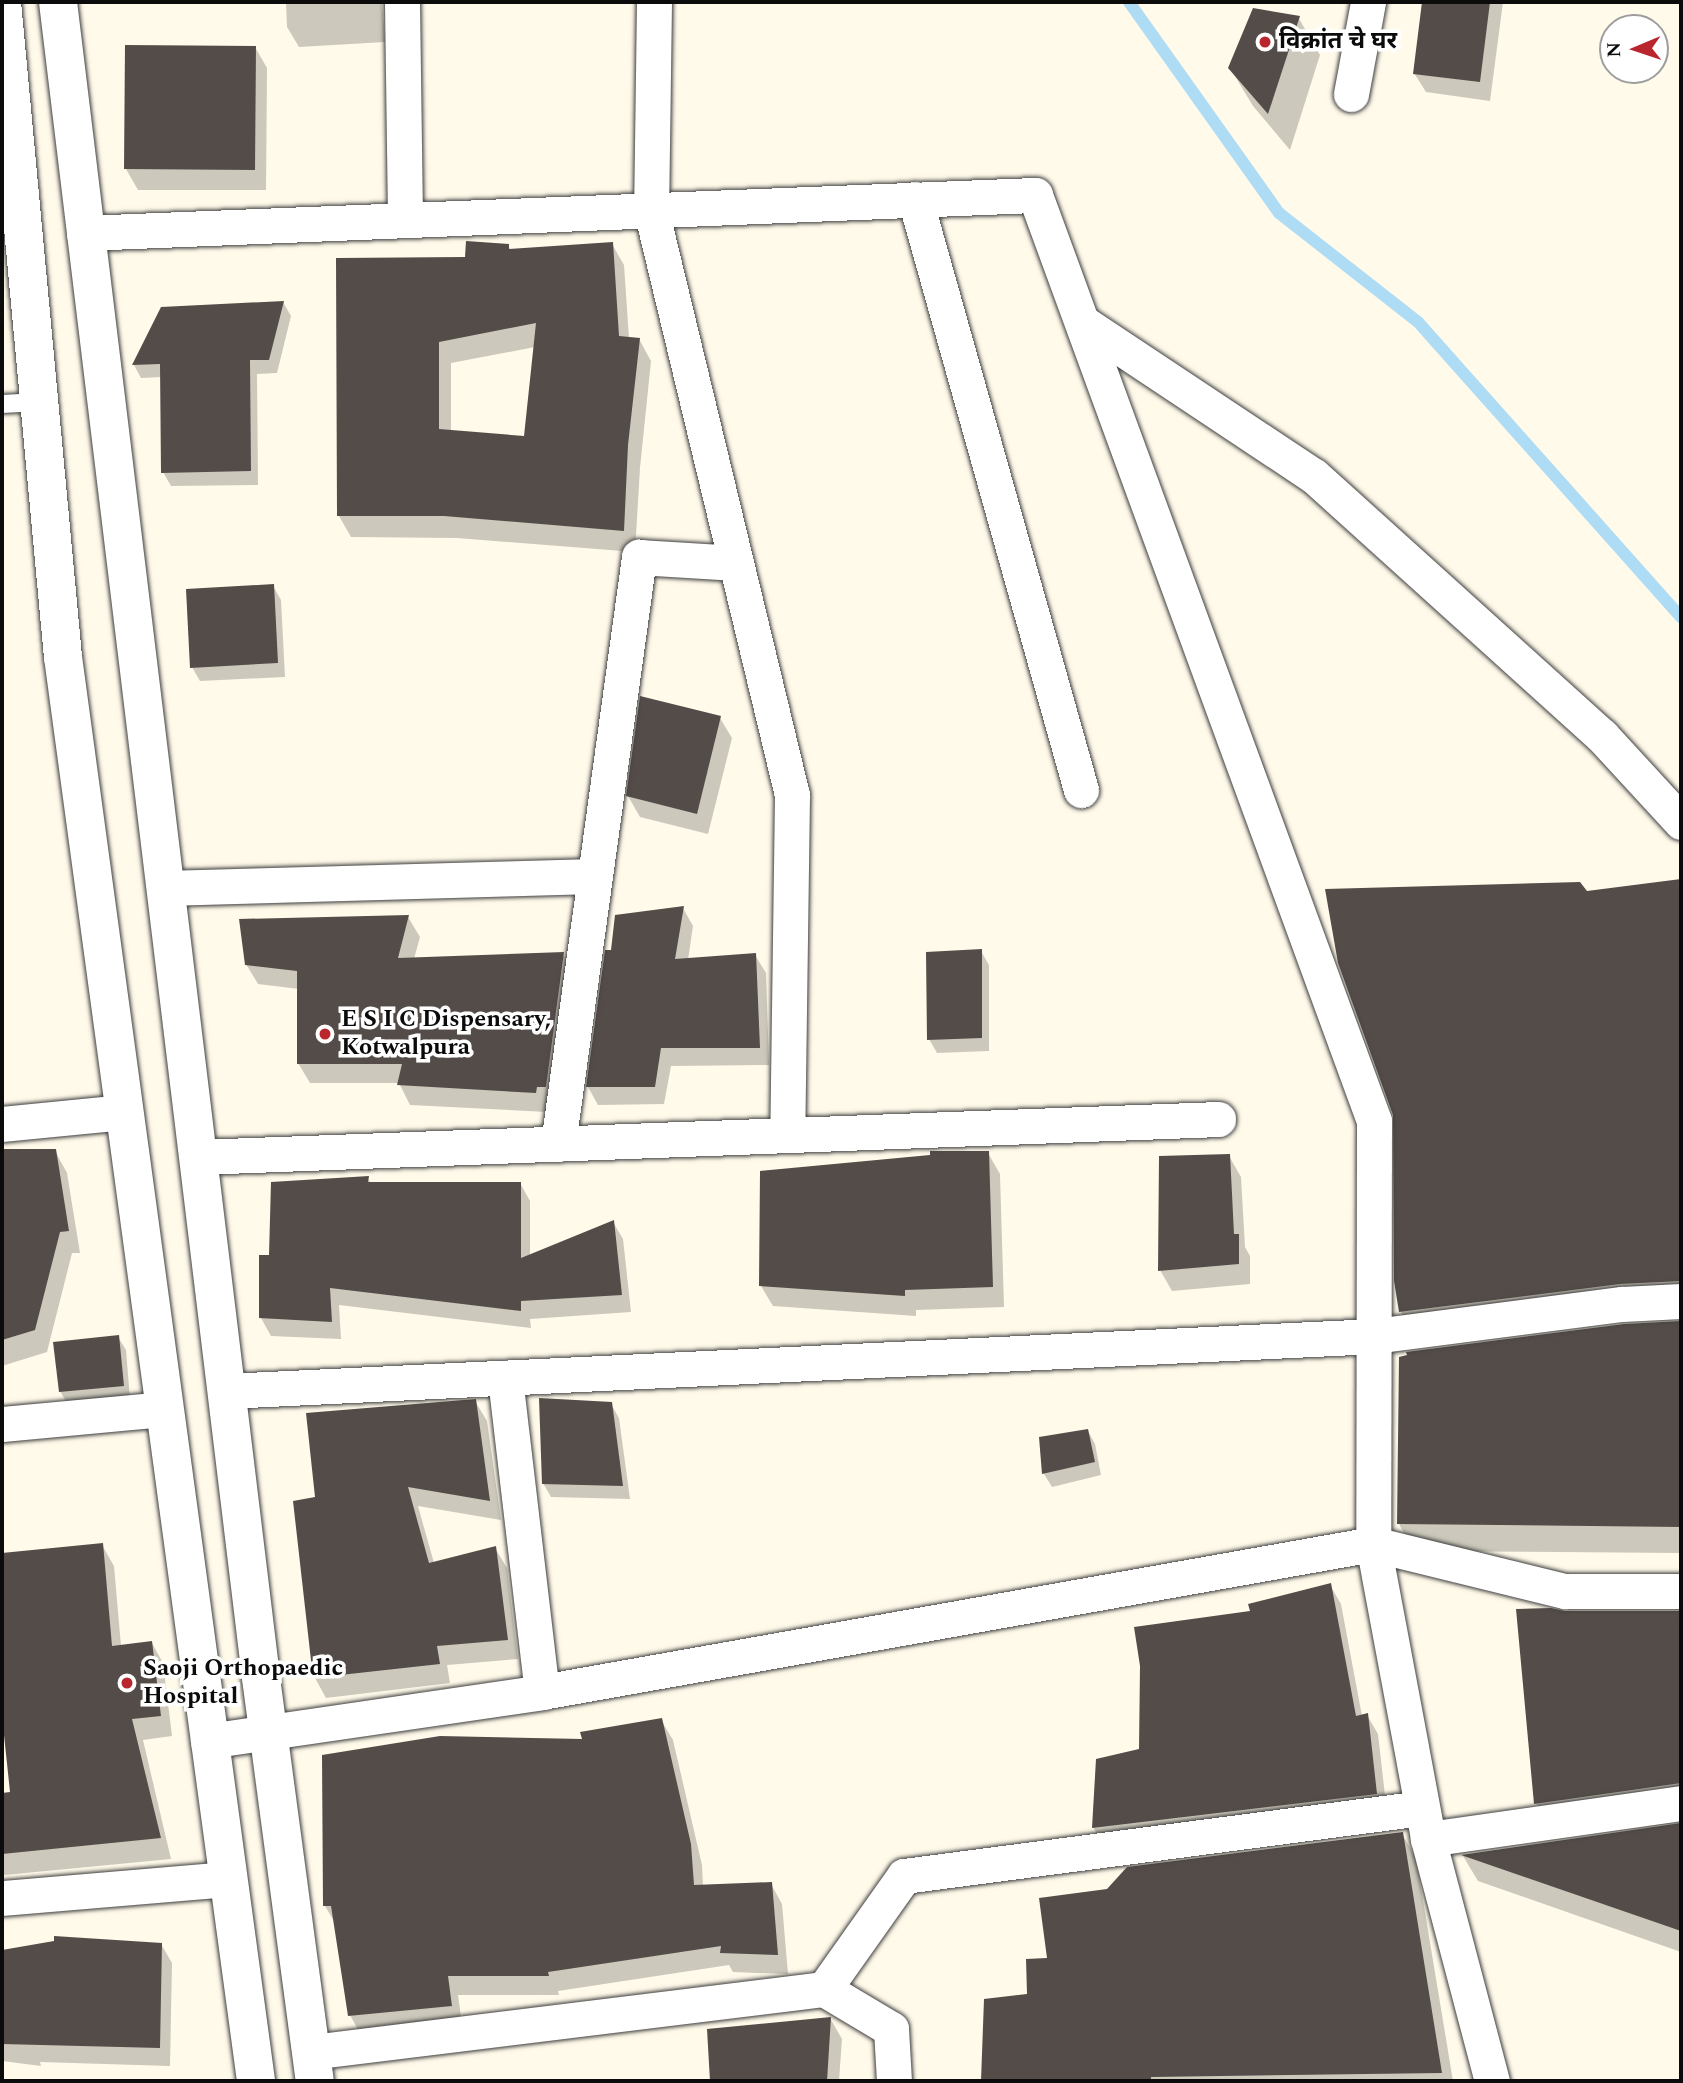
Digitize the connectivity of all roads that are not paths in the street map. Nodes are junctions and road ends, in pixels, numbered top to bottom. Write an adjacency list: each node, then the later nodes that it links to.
1 (2, 2): 12 (street)
2 (58, 2): 10 (street)
3 (402, 2): 9 (street)
4 (654, 2): 8 (street)
5 (1368, 2): 6 (street)
6 (1351, 94)
7 (915, 199): 8 (street); 11 (street); 15 (street)
8 (651, 210): 9 (street); 14 (street)
9 (405, 220): 10 (street)
10 (84, 233): 18 (street)
11 (1082, 322): 16 (street); 26 (street)
12 (39, 402): 13 (lane); 19 (street)
13 (2, 404)
14 (736, 563): 17 (street); 22 (street)
15 (1081, 790)
16 (1681, 822)
17 (595, 876): 18 (street); 23 (street)
18 (164, 888): 24 (street)
19 (124, 1112): 21 (street); 29 (street)
20 (1218, 1119): 22 (street)
21 (2, 1124)
22 (787, 1135): 23 (street)
23 (558, 1143): 24 (street)
24 (198, 1157): 28 (street)
25 (1681, 1301): 26 (street)
26 (1374, 1336): 27 (street); 31 (street)
27 (505, 1378): 28 (street); 33 (street)
28 (226, 1391): 34 (street)
29 (164, 1409): 30 (street); 35 (street)
30 (2, 1424)
31 (1373, 1544): 32 (street); 33 (street); 37 (street)
32 (1681, 1591)
33 (542, 1692): 34 (street)
34 (268, 1731): 35 (street); 41 (street)
35 (208, 1741): 38 (street)
36 (1681, 1803): 37 (street)
37 (1425, 1824): 40 (street); 44 (street)
38 (228, 1879): 39 (street); 42 (street)
39 (2, 1898)
40 (824, 1989): 41 (street); 43 (street)
41 (313, 2066)
42 (256, 2081)
43 (894, 2081)
44 (1492, 2081)

